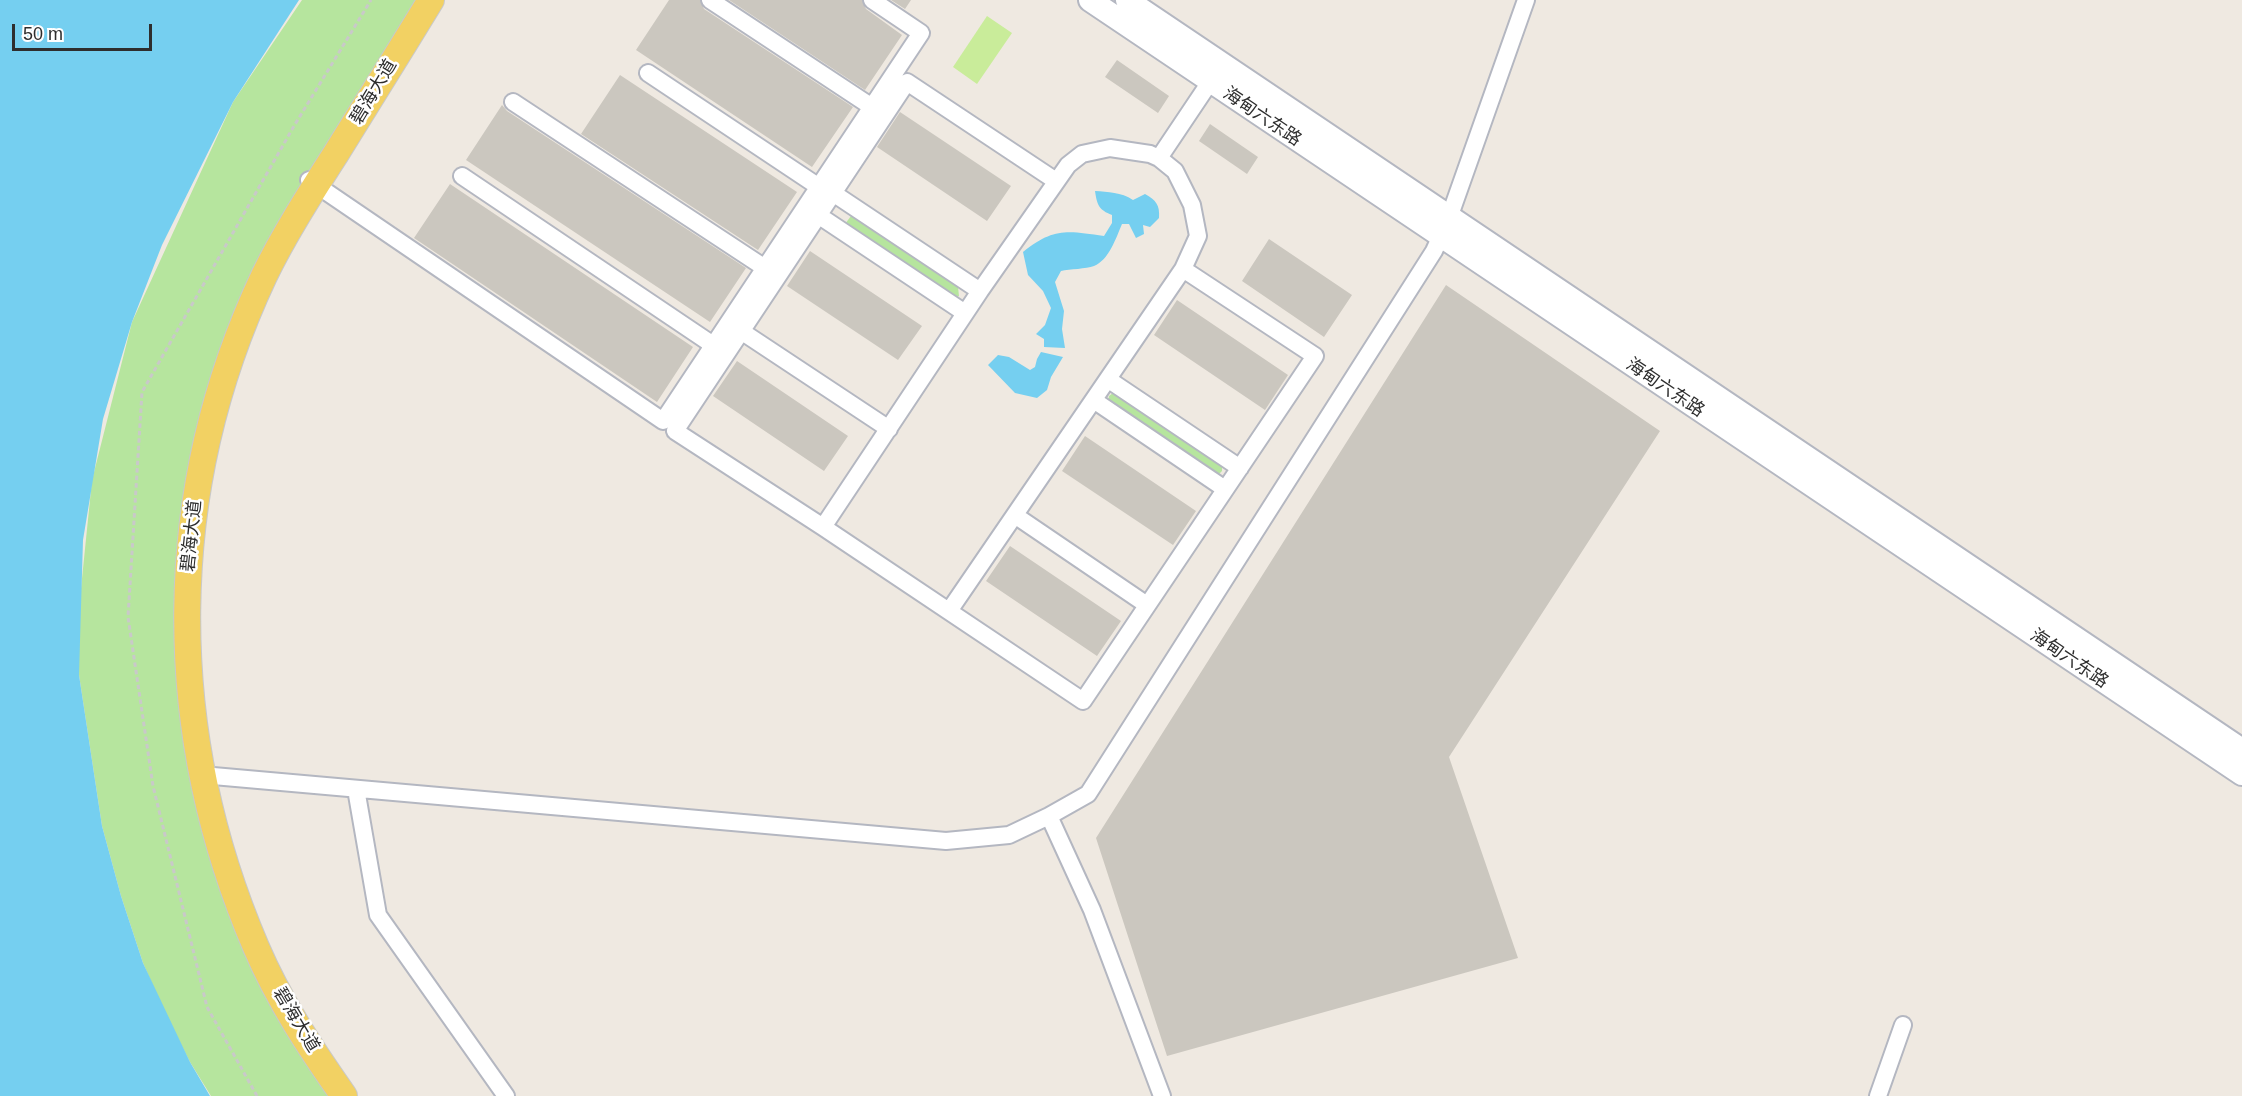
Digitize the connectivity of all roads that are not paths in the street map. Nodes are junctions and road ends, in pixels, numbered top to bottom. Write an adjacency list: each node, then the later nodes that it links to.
1 (419, 0): 15 (main road, 碧海大道)
2 (431, 0): 15 (main road, 碧海大道)
3 (710, 0): 11 (street)
4 (872, 0): 11 (street)
5 (1090, 0): 9 (main road, 海甸六东路)
6 (1127, 0): 9 (main road, 海甸六东路)
7 (1526, 0): 18 (street)
8 (648, 73): 16 (street)
9 (1216, 74): 12 (street); 18 (main road, 海甸六东路)
10 (513, 102): 19 (street)
11 (872, 107): 16 (street)
12 (1159, 158): 14 (street); 20 (street)
13 (462, 176): 24 (street)
14 (1056, 181): 16 (street); 21 (street)
15 (312, 182): 27 (street); 37 (main road, 碧海大道); 41 (main road, 碧海大道)
16 (826, 190): 17 (street); 19 (street); 21 (street)
17 (818, 215): 22 (street); 23 (street)
18 (1445, 227): 35 (main road, 海甸六东路); 36 (main road, 海甸六东路); 39 (street)
19 (765, 268): 24 (street)
20 (1184, 269): 25 (street); 29 (street)
21 (980, 291): 22 (street)
22 (965, 313): 28 (street)
23 (741, 331): 27 (street); 28 (street)
24 (713, 345): 27 (street)
25 (1109, 380): 26 (street); 29 (street)
26 (1095, 401): 30 (street); 31 (street)
27 (669, 426): 32 (street)
28 (889, 429): 32 (street)
29 (1240, 468): 30 (street)
30 (1225, 489): 33 (street)
31 (1016, 516): 33 (street); 34 (street)
32 (824, 527): 34 (street)
33 (1147, 604): 34 (street)
34 (949, 611)
35 (2242, 750)
36 (2242, 774)
37 (202, 775): 38 (street); 42 (main road, 碧海大道)
38 (356, 789): 39 (street); 43 (street)
39 (1049, 816): 44 (street)
40 (1903, 1025): 45 (street)
41 (332, 1096)
42 (344, 1096)
43 (506, 1096)
44 (1162, 1096)
45 (1878, 1096)

